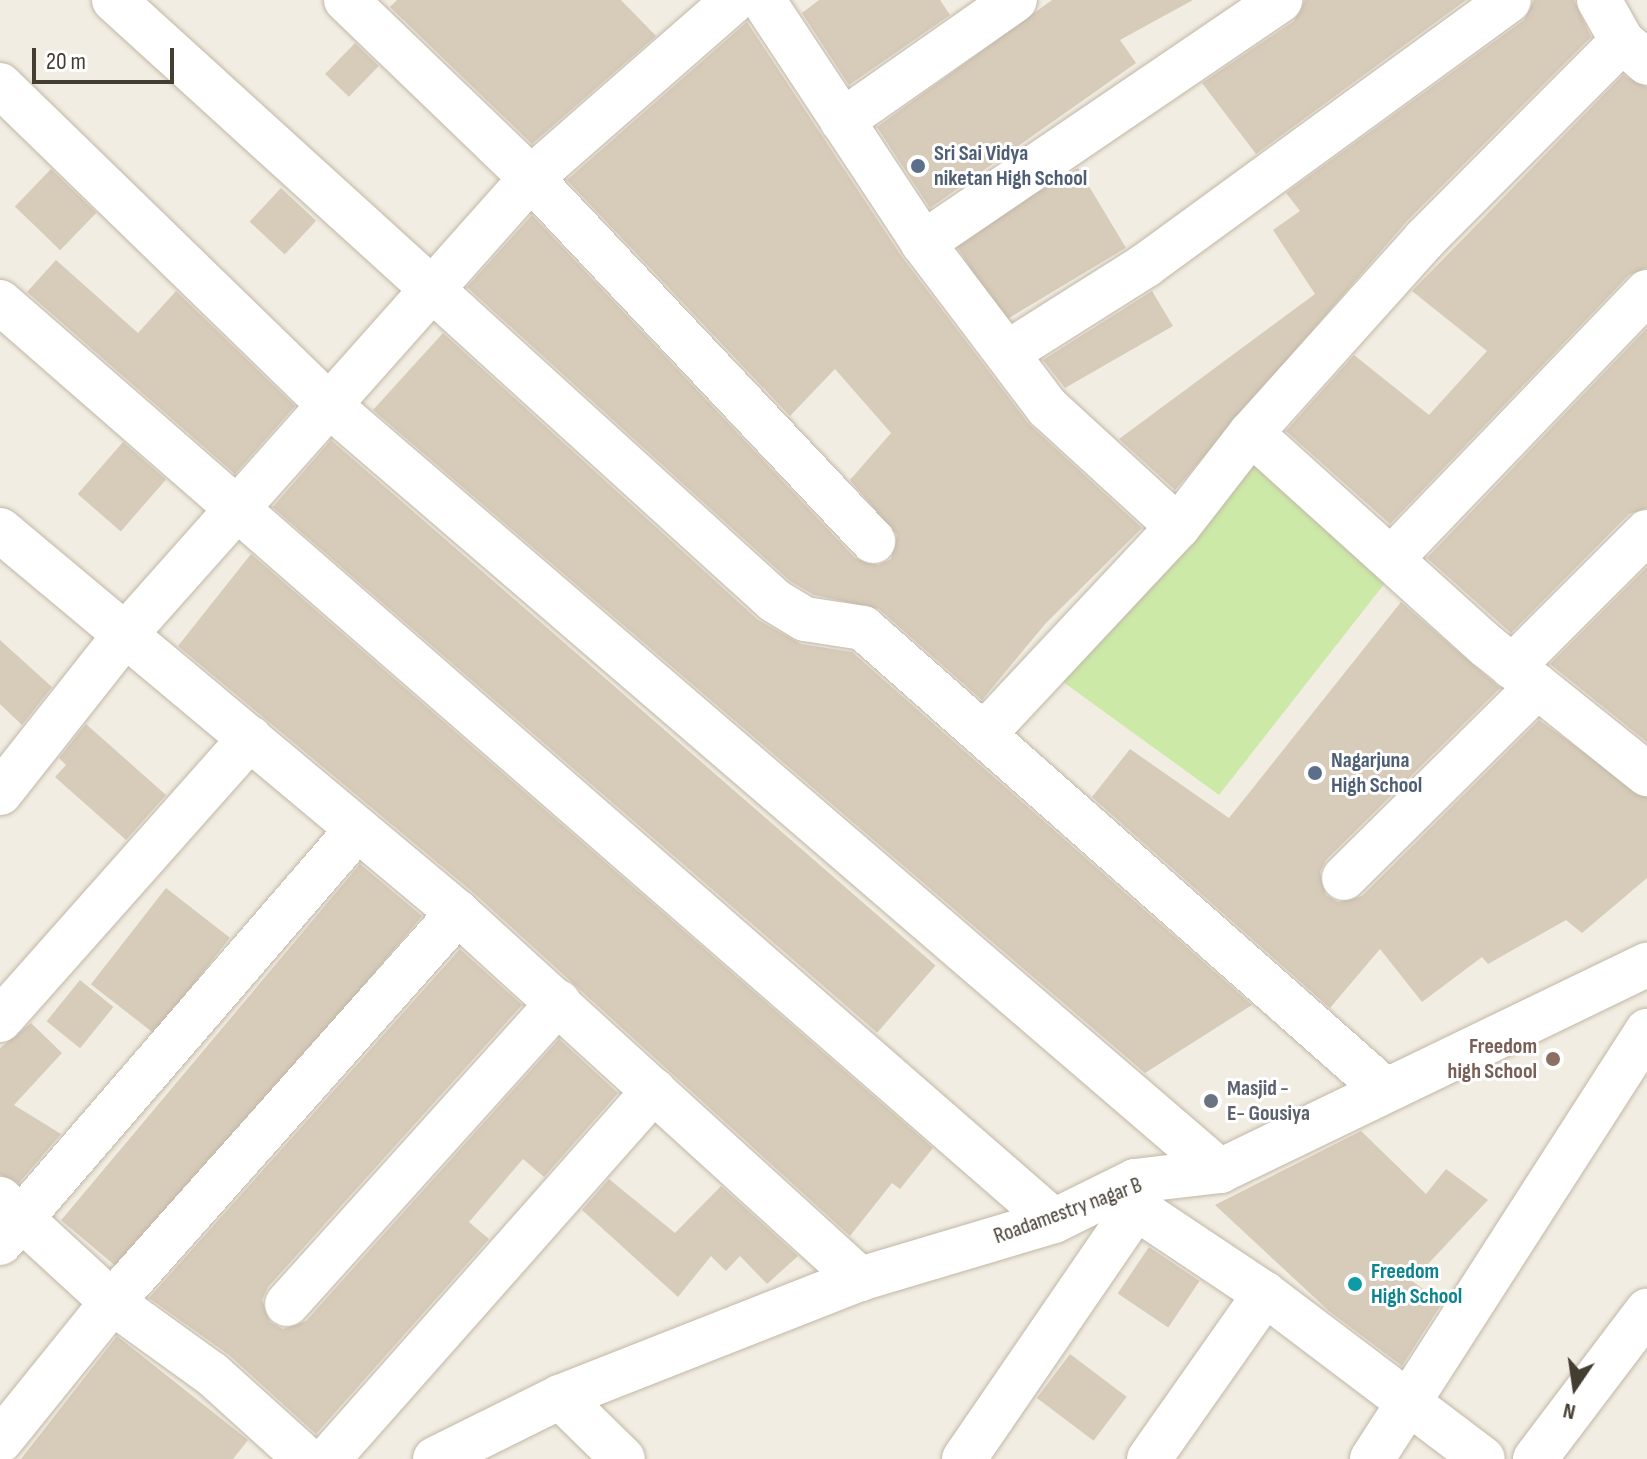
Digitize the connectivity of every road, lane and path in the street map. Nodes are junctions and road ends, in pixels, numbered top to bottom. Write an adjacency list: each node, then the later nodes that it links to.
1 (114, 0): 13 (street)
2 (346, 0): 11 (street)
3 (1015, 0): 10 (street)
4 (1280, 0): 12 (street)
5 (1509, 0): 16 (street)
6 (1599, 0): 8 (street)
7 (764, 3): 10 (street); 11 (street)
8 (1639, 53): 18 (street)
9 (0, 85): 17 (street)
10 (842, 121): 12 (street)
11 (531, 178): 13 (street); 23 (street)
12 (923, 243): 16 (street)
13 (431, 291): 17 (street); 27 (street)
14 (1647, 292): 24 (street)
15 (0, 302): 19 (street)
16 (1007, 353): 20 (street)
17 (329, 405): 19 (street); 40 (street)
18 (1251, 433): 20 (street); 24 (street)
19 (233, 511): 25 (street); 43 (street)
20 (1178, 527): 27 (street)
21 (0, 530): 25 (street)
22 (1647, 532): 26 (street)
23 (873, 541)
24 (1391, 559): 26 (street)
25 (123, 637): 28 (street); 30 (street)
26 (1524, 677): 29 (street); 32 (street)
27 (985, 733): 38 (street)
28 (250, 738): 31 (street); 36 (street)
29 (1646, 771)
30 (5, 775)
31 (355, 832): 33 (street); 42 (street)
32 (1344, 878)
33 (458, 913): 35 (street); 46 (street)
34 (1647, 965): 38 (street, Roadamestry nagar B)
35 (559, 1002): 39 (street); 47 (street)
36 (0, 1020)
37 (1647, 1031): 50 (street)
38 (1384, 1089): 40 (street, Roadamestry nagar B)
39 (654, 1090): 44 (street); 53 (street)
40 (1220, 1171): 41 (street, Roadamestry nagar B)
41 (1135, 1195): 43 (street, Roadamestry nagar B); 45 (street); 55 (street)
42 (7, 1220): 46 (street)
43 (1054, 1221): 44 (street, Roadamestry nagar B)
44 (860, 1279): 49 (street, Roadamestry nagar B)
45 (1265, 1294): 50 (street); 56 (street)
46 (112, 1302): 51 (street); 53 (street)
47 (287, 1304)
48 (1647, 1311): 59 (street)
49 (560, 1397): 52 (street); 54 (street, Roadamestry nagar B)
50 (1411, 1404): 57 (street); 58 (street)
51 (0, 1441)
52 (611, 1455)
53 (309, 1458)
54 (435, 1459)
55 (964, 1459)
56 (1149, 1459)
57 (1372, 1459)
58 (1483, 1459)
59 (1535, 1459)

